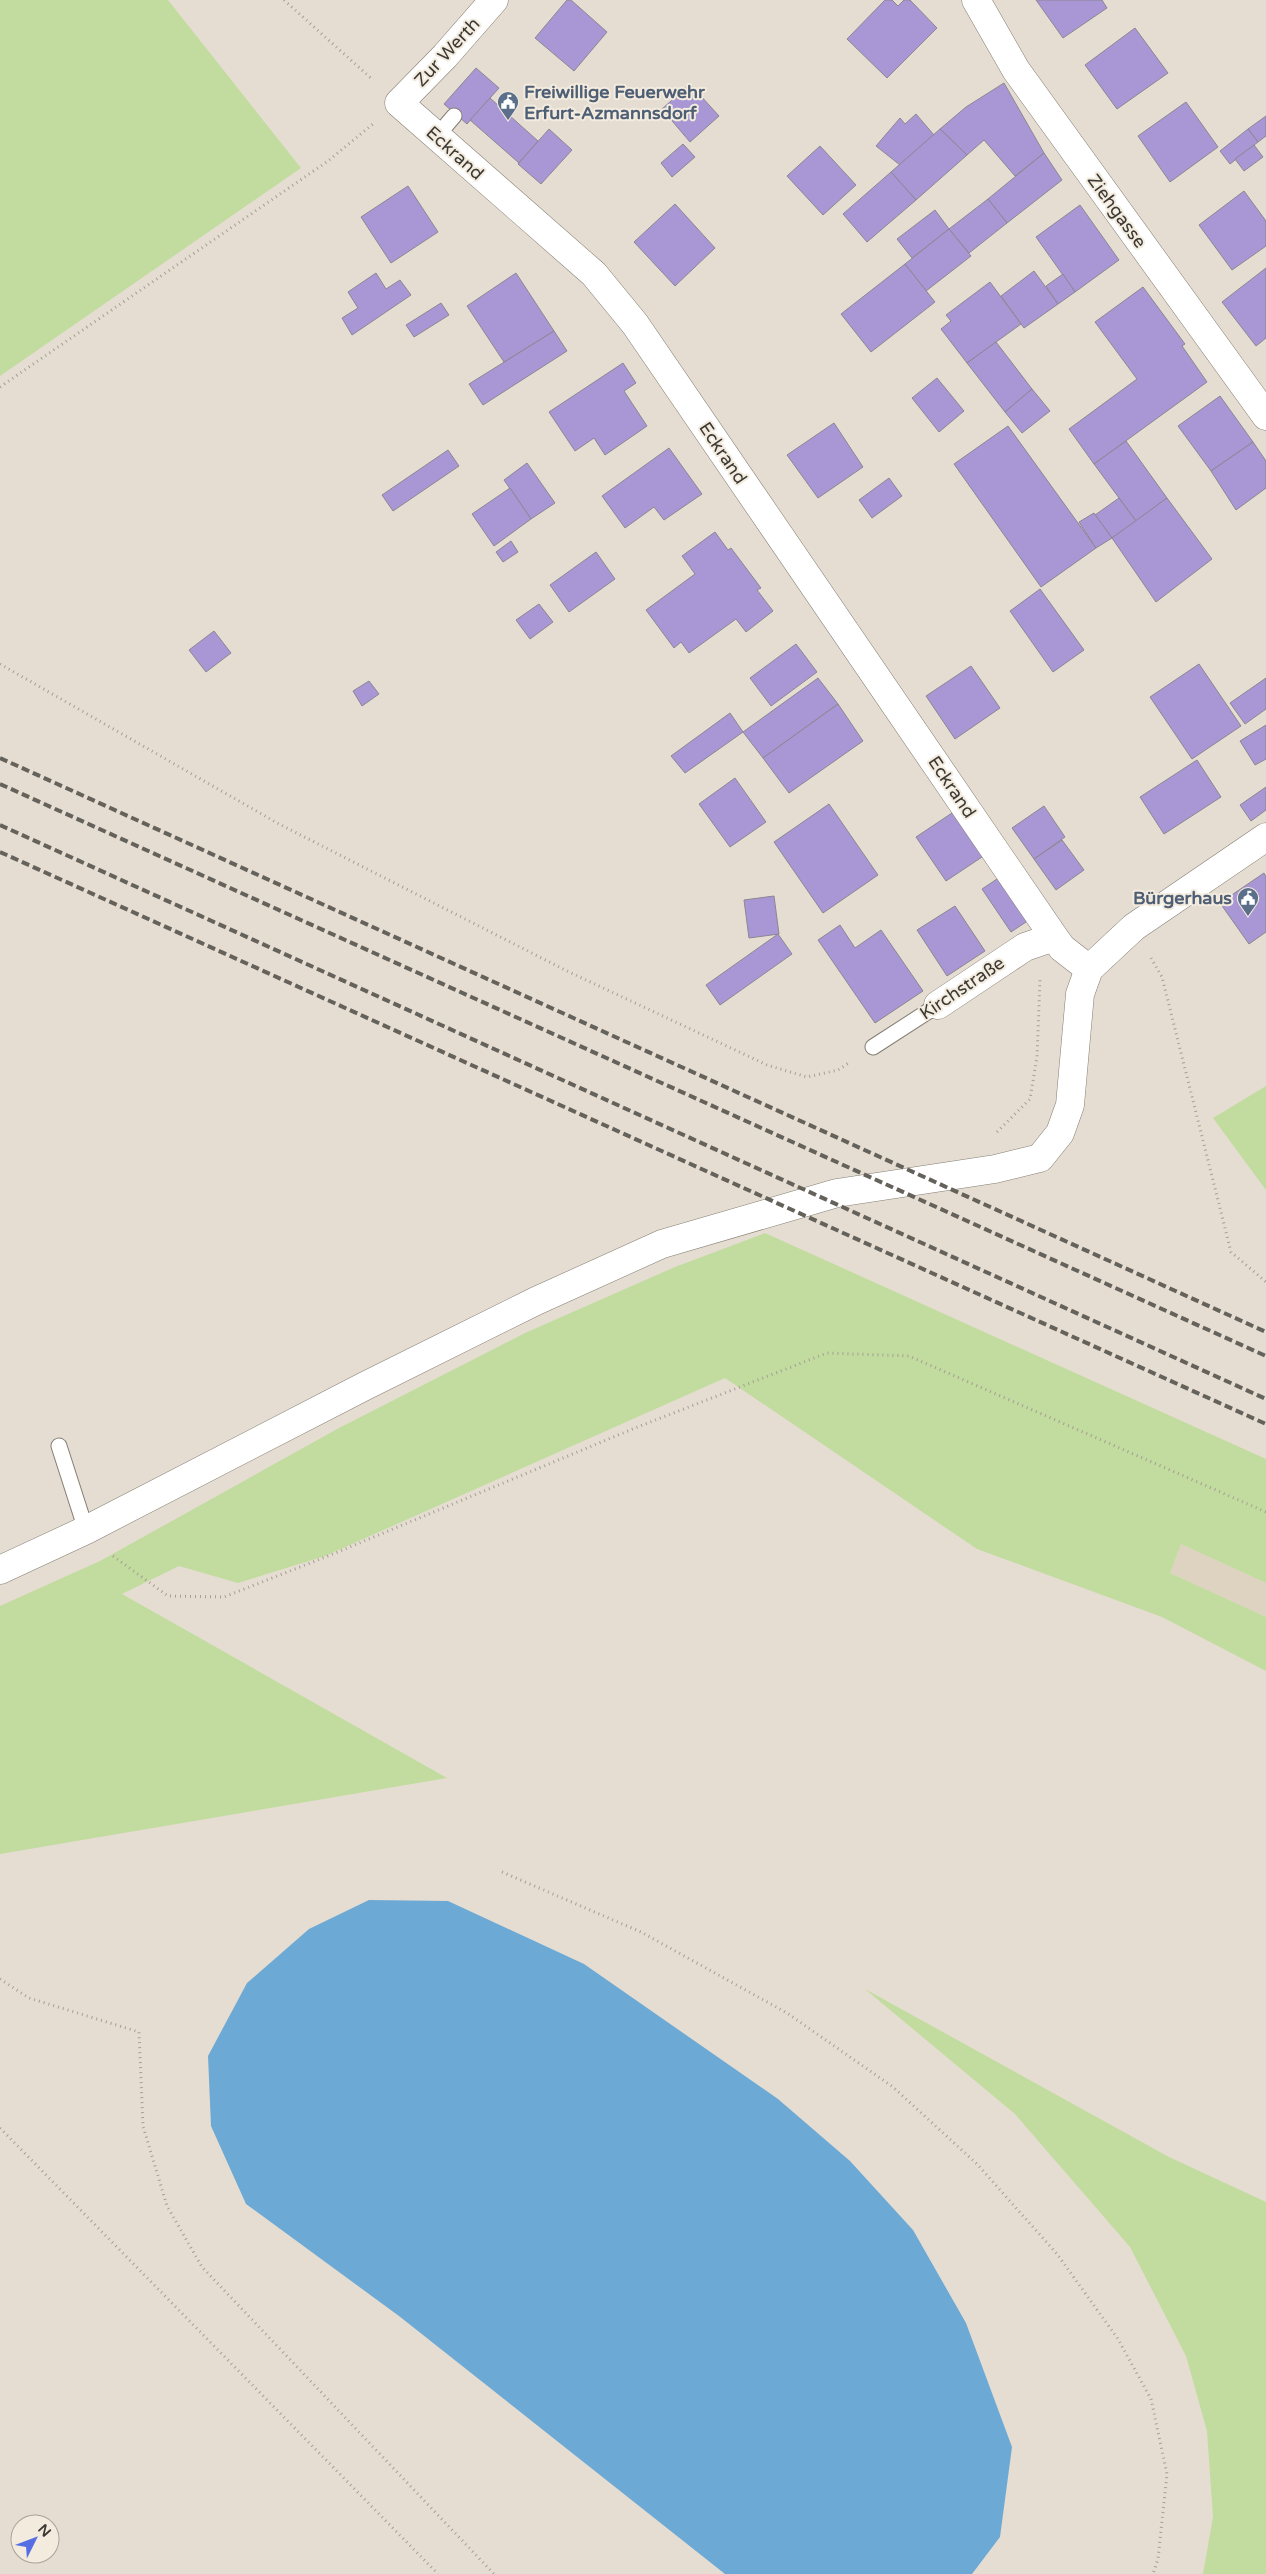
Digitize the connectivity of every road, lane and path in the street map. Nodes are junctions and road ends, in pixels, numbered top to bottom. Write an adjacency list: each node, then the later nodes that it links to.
1 (284, 0): 4 (path)
2 (494, 0): 4 (street, Zur Werth)
3 (976, 0): 6 (street, Ziehgasse)
4 (399, 103): 5 (path); 10 (street, Eckrand)
5 (0, 387)
6 (1266, 416)
7 (0, 664): 13 (path)
8 (1266, 838): 9 (street)
9 (1134, 927): 11 (street); 14 (path)
10 (1054, 937): 11 (street, Eckrand); 12 (street, Kirchstraße)
11 (1089, 969): 17 (street)
12 (938, 1005): 13 (lane, Kirchstraße)
13 (873, 1047)
14 (1266, 1282)
15 (58, 1446): 17 (lane)
16 (1266, 1512): 17 (path)
17 (86, 1530): 18 (street)
18 (0, 1570)
19 (502, 1872): 24 (path)
20 (0, 1979): 23 (path)
21 (0, 2128): 22 (path)
22 (438, 2574)
23 (494, 2574)
24 (1153, 2574)

